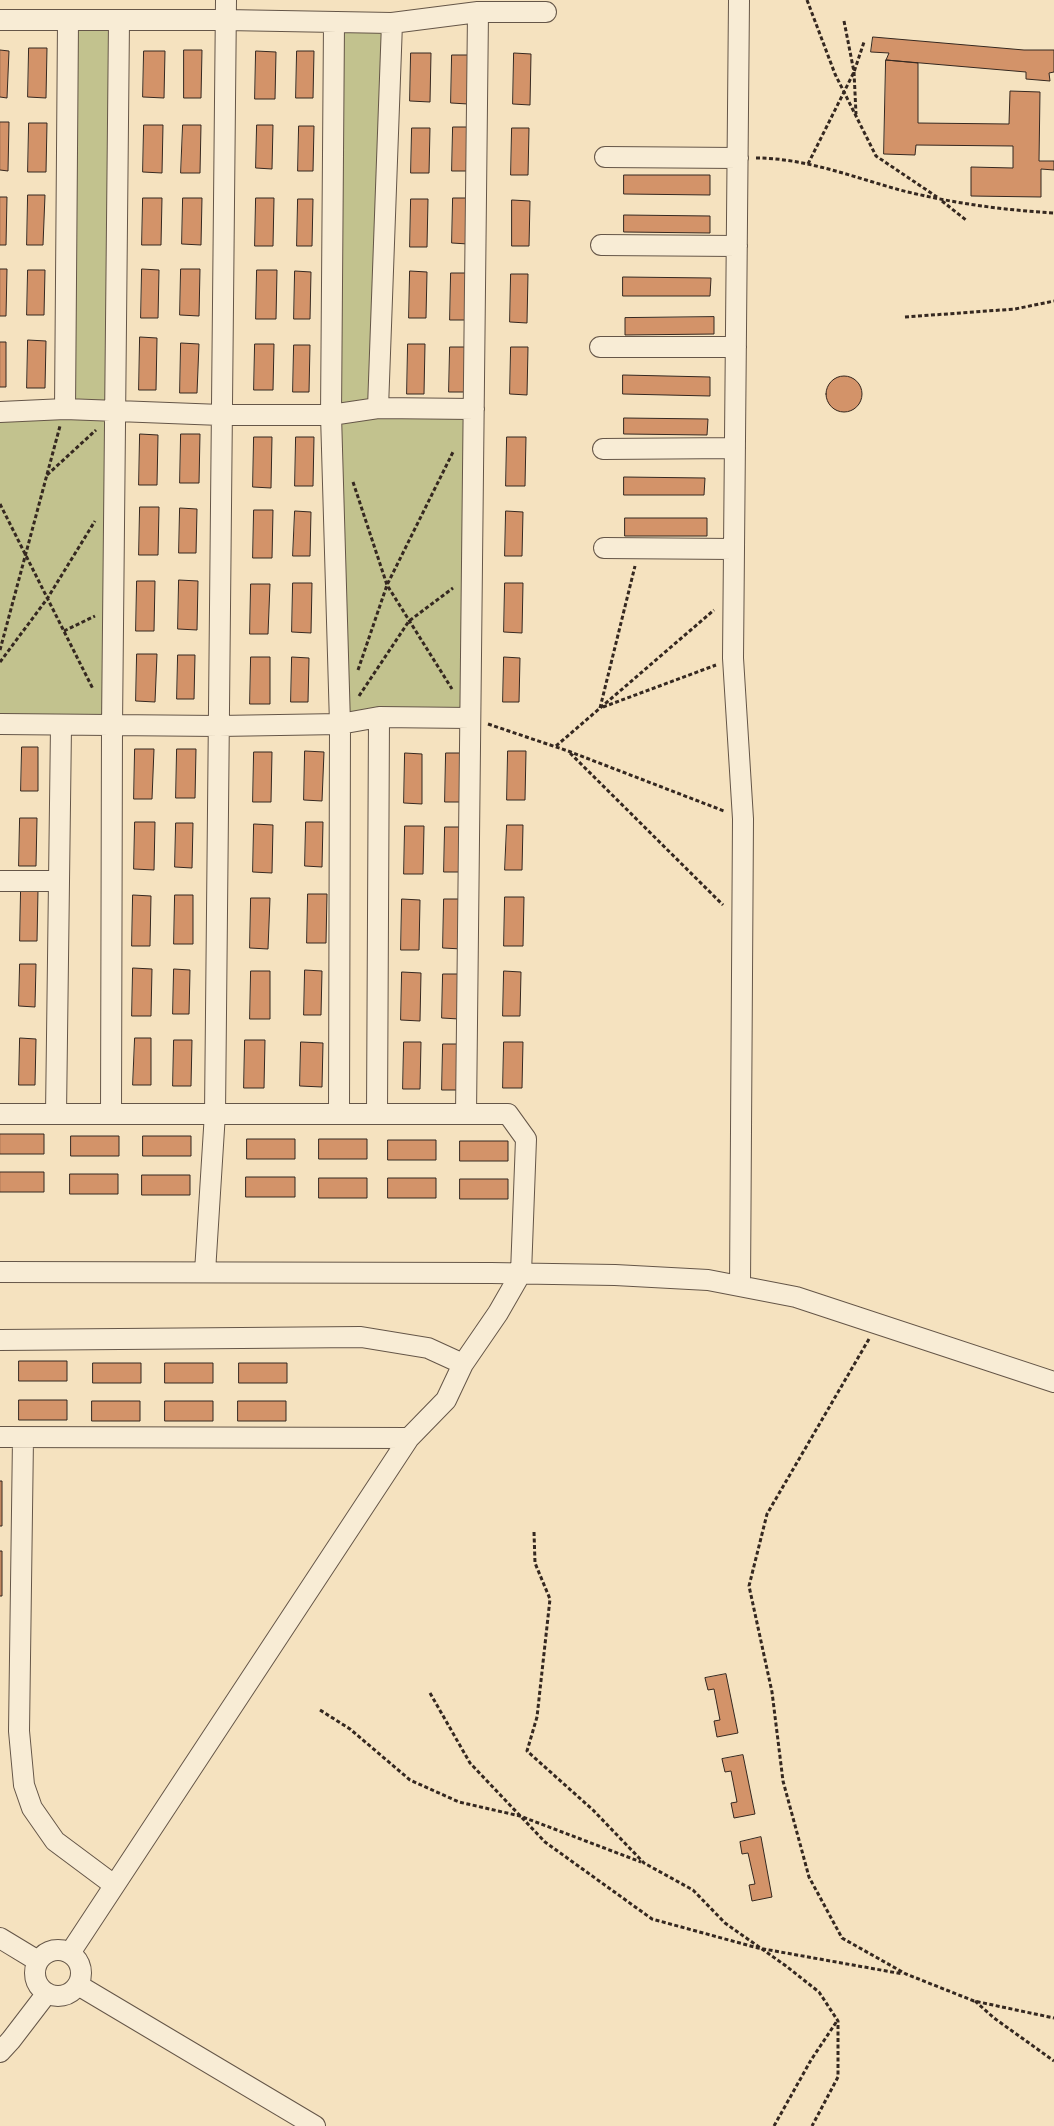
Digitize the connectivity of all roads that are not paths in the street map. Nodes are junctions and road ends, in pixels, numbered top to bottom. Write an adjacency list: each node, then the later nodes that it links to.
1 (226, 0): 6 (street)
2 (739, 0): 12 (street)
3 (478, 12): 4 (street); 10 (street); 19 (street)
4 (546, 12)
5 (0, 20): 7 (street)
6 (226, 20): 8 (street); 9 (street); 22 (street)
7 (68, 21): 8 (street); 18 (street)
8 (119, 21): 20 (street)
9 (334, 23): 10 (street); 23 (street)
10 (392, 24): 17 (street)
11 (605, 157): 12 (street)
12 (738, 158): 14 (street)
13 (601, 246): 14 (street)
14 (737, 246): 16 (street)
15 (600, 347): 16 (street)
16 (736, 347): 24 (street)
17 (378, 408): 19 (street); 23 (street)
18 (65, 409): 20 (street); 21 (street)
19 (474, 409): 29 (street)
20 (116, 411): 22 (street); 33 (street)
21 (0, 412)
22 (221, 414): 23 (street); 34 (street)
23 (331, 414): 31 (street)
24 (735, 448): 25 (street); 27 (street)
25 (603, 449)
26 (604, 548): 27 (street)
27 (734, 549): 47 (street)
28 (379, 717): 29 (street); 31 (street); 42 (street)
29 (470, 718): 43 (street)
30 (0, 724): 32 (street)
31 (340, 724): 34 (street); 38 (street)
32 (60, 726): 33 (street); 36 (street)
33 (112, 726): 34 (street); 41 (street)
34 (219, 726): 37 (street)
35 (0, 881): 36 (street)
36 (59, 881): 40 (street)
37 (215, 1113): 38 (street); 41 (street); 45 (street)
38 (339, 1113): 42 (street)
39 (0, 1114): 40 (street)
40 (56, 1114): 41 (street)
41 (111, 1114)
42 (377, 1114): 43 (street)
43 (466, 1114): 46 (street)
44 (0, 1272): 45 (street)
45 (205, 1272): 46 (street)
46 (521, 1273): 47 (street); 49 (street)
47 (740, 1286): 50 (street)
48 (0, 1340): 49 (street)
49 (463, 1364): 53 (street)
50 (1054, 1382)
51 (0, 1437): 52 (street)
52 (23, 1438): 53 (street); 54 (street)
53 (409, 1438): 54 (street)
54 (114, 1885): 56 (street)
55 (0, 1938): 57 (street)
56 (70, 1953): 57 (street); 58 (street)
57 (38, 1962): 59 (street)
58 (78, 1985): 59 (street); 61 (street)
59 (47, 1993): 60 (street)
60 (0, 2052)
61 (315, 2126)

